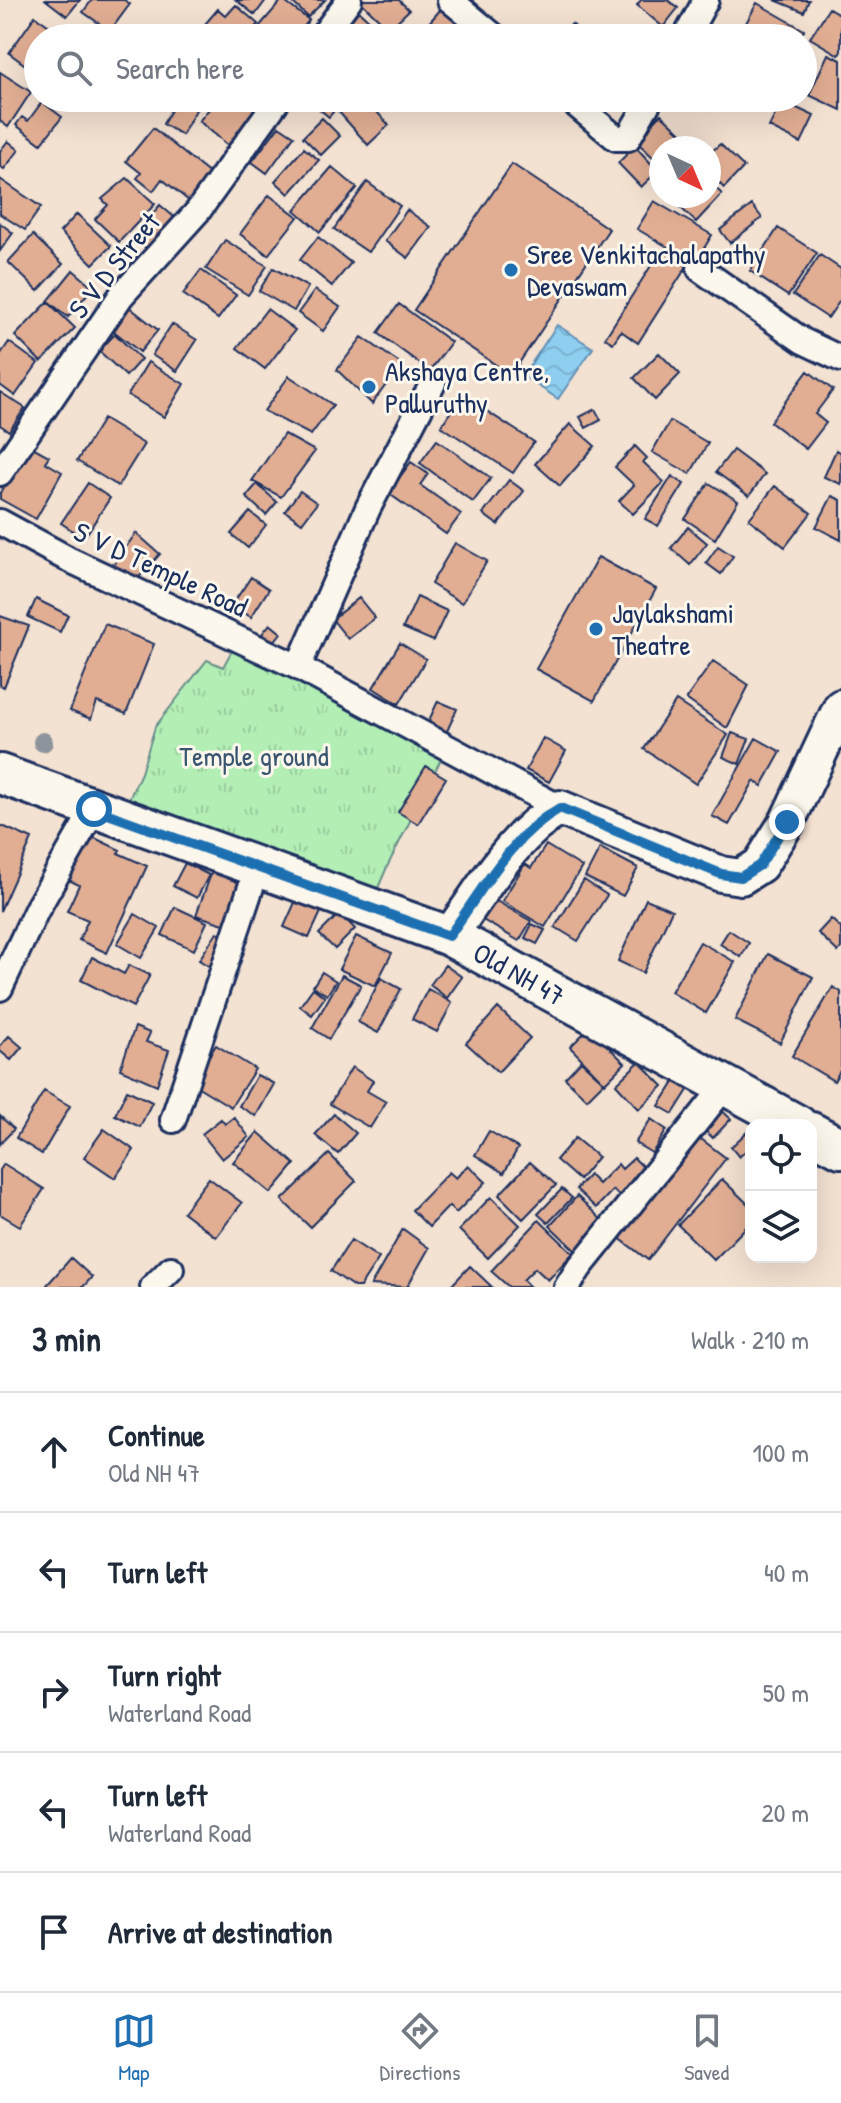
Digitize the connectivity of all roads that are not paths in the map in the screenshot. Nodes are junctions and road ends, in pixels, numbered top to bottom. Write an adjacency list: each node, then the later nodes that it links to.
1 (349, 0): 4 (street)
2 (450, 0): 5 (street)
3 (706, 0): 6 (street)
4 (331, 24)
5 (479, 24)
6 (693, 24)
7 (269, 112): 13 (street, S V D Street)
8 (585, 112): 9 (street)
9 (643, 112)
10 (700, 269): 11 (street)
11 (841, 359)
12 (433, 383): 15 (street)
13 (0, 473)
14 (0, 522): 15 (street, S V D Temple Road)
15 (298, 667): 18 (street, S V D Temple Road)
16 (841, 707): 18 (main road)
17 (0, 774): 19 (main road, Old NH 47)
18 (560, 808): 21 (main road)
19 (94, 809): 20 (main road, Old NH 47); 22 (street)
20 (257, 869): 21 (main road, Old NH 47); 25 (street)
21 (449, 936): 23 (main road, Old NH 47)
22 (0, 988)
23 (725, 1086): 24 (main road, Old NH 47); 30 (street)
24 (787, 1119)
25 (173, 1120)
26 (817, 1135): 27 (main road)
27 (841, 1148)
28 (171, 1269): 29 (street)
29 (153, 1287)
30 (567, 1287)

